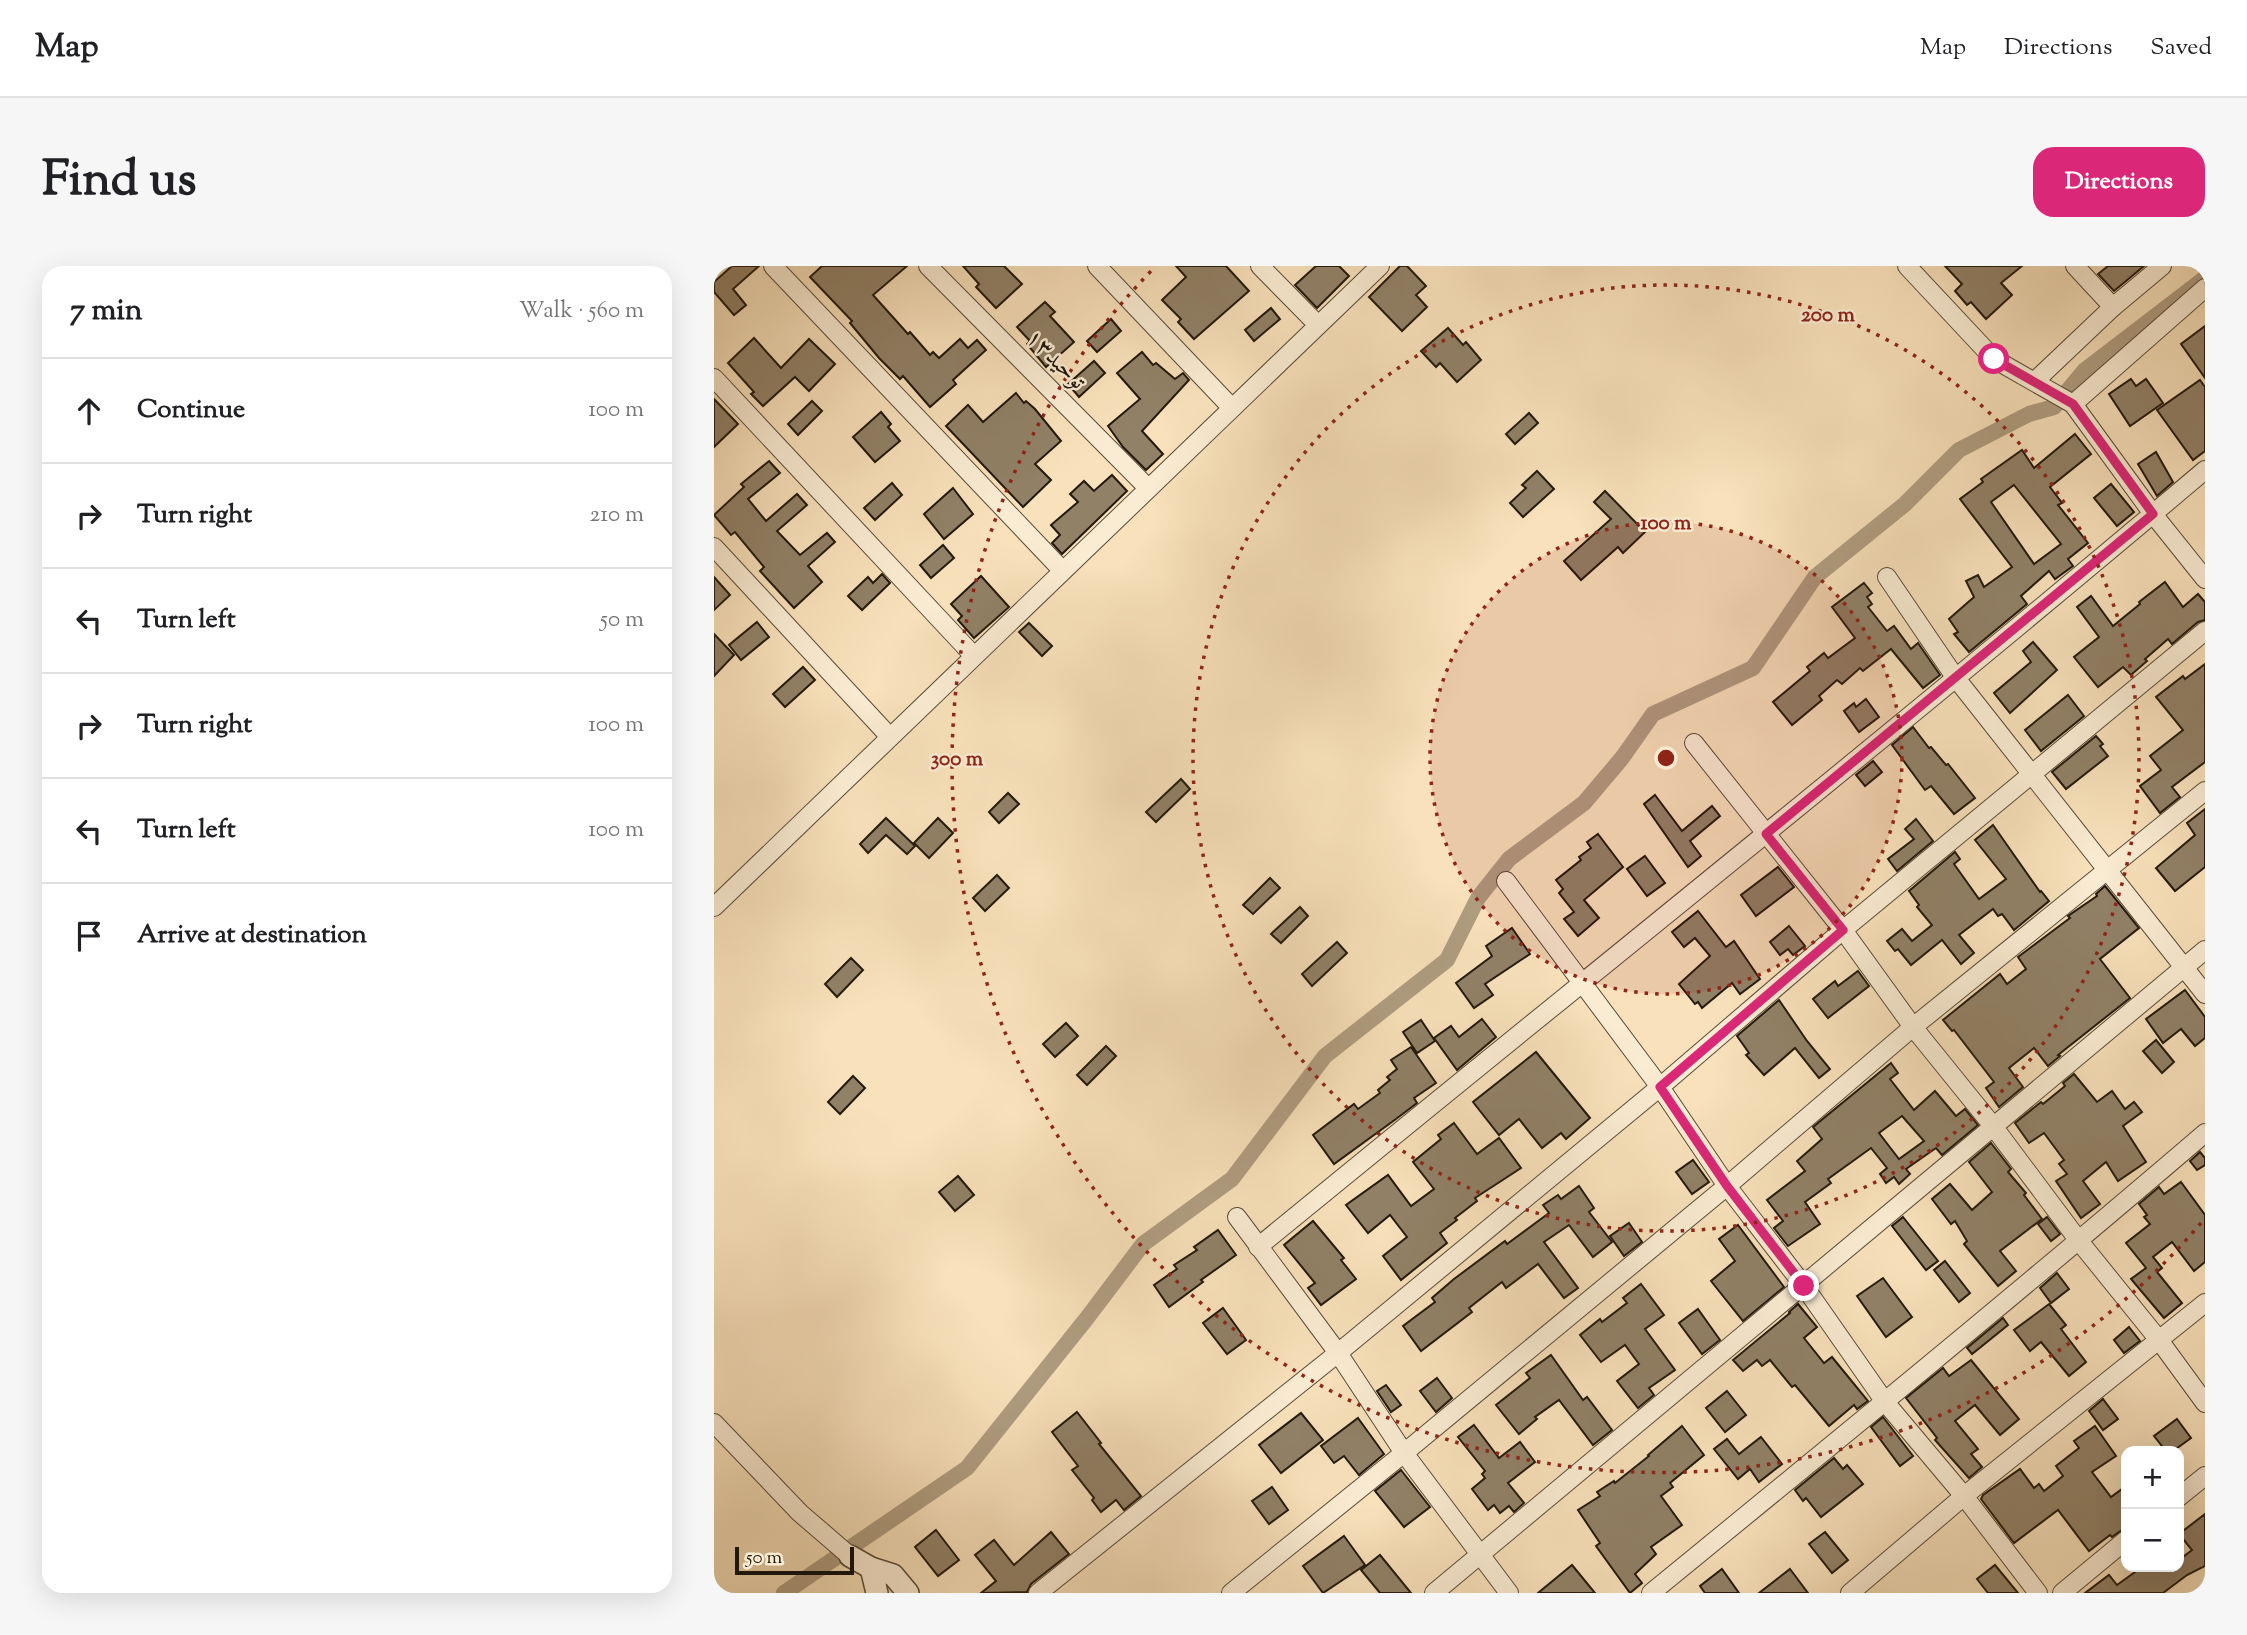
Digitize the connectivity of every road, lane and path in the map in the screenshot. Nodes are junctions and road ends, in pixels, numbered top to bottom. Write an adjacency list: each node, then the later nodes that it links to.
1 (773, 266): 20 (street)
2 (928, 266): 17 (street, توحید۱۳)
3 (1097, 266): 15 (street)
4 (1260, 266): 11 (street)
5 (1380, 266): 11 (street)
6 (1907, 266): 13 (street)
7 (2074, 266): 10 (street)
8 (2162, 266): 10 (street)
9 (2205, 288): 14 (street)
10 (2113, 307): 13 (street)
11 (1318, 325): 15 (street)
12 (714, 378): 24 (street)
13 (2035, 381): 14 (street)
14 (2073, 404): 18 (street)
15 (1232, 408): 17 (street)
16 (2205, 470): 18 (street)
17 (1147, 488): 20 (street)
18 (2153, 514): 22 (street); 25 (street)
19 (714, 547): 26 (street)
20 (1062, 570): 24 (street)
21 (1887, 577): 25 (street)
22 (2205, 579)
23 (2205, 631): 28 (street)
24 (974, 656): 26 (street)
25 (1955, 677): 28 (street); 30 (street)
26 (890, 737): 33 (street)
27 (1694, 743): 30 (street)
28 (2033, 773): 31 (street); 34 (street)
29 (2205, 791): 31 (street)
30 (1766, 834): 34 (street); 37 (street)
31 (2107, 870): 36 (street); 39 (street)
32 (1506, 881): 37 (street)
33 (714, 906)
34 (1843, 930): 39 (street); 40 (street)
35 (2205, 950): 36 (street)
36 (2185, 967): 38 (street); 41 (street)
37 (1581, 983): 40 (street); 46 (street)
38 (2205, 994)
39 (1913, 1027): 41 (street); 43 (street)
40 (1660, 1087): 43 (street); 50 (street)
41 (1993, 1126): 45 (street); 47 (street)
42 (2205, 1133): 45 (street)
43 (1727, 1186): 47 (street); 54 (street)
44 (1237, 1217): 46 (street)
45 (2079, 1241): 49 (street); 51 (street)
46 (1258, 1247): 50 (street)
47 (1804, 1286): 51 (street); 59 (street)
48 (2205, 1303): 49 (street)
49 (2159, 1340): 52 (street); 57 (street)
50 (1338, 1353): 54 (street); 64 (street)
51 (1885, 1402): 57 (street); 68 (street)
52 (2205, 1403)
53 (714, 1423): 60 (street)
54 (1405, 1453): 59 (street); 65 (street)
55 (2205, 1476): 56 (street)
56 (2184, 1493)
57 (1964, 1496): 69 (street); 70 (street)
58 (2121, 1544): 71 (street)
59 (1482, 1554): 66 (street); 67 (street)
60 (850, 1556): 61 (street)
61 (871, 1568): 62 (street); 63 (street)
62 (877, 1593)
63 (908, 1593)
64 (1038, 1593)
65 (1231, 1593)
66 (1434, 1593)
67 (1509, 1593)
68 (1651, 1593)
69 (1850, 1593)
70 (2038, 1593)
71 (2062, 1593)

